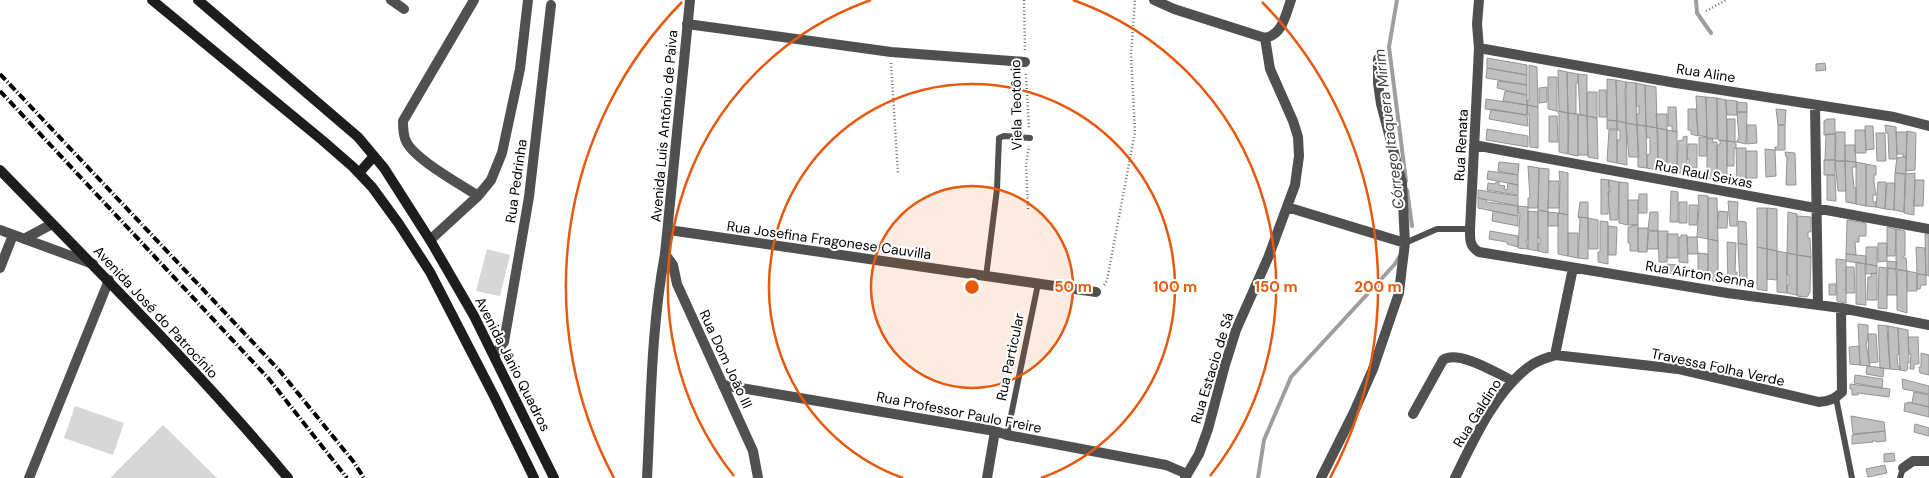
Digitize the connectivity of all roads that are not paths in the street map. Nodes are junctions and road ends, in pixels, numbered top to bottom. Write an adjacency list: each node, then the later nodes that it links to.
1 (152, 0): 23 (main road)
2 (199, 0): 21 (main road, Avenida Jânio Quadros)
3 (392, 0): 11 (street)
4 (474, 0): 24 (street)
5 (528, 0): 24 (street)
6 (690, 0): 12 (street, Avenida Luis Antônio de Paiva)
7 (1154, 0): 13 (street)
8 (1291, 0): 13 (street)
9 (1479, 0): 14 (street, Rua Renata)
10 (551, 6): 50 (street, Rua Pedrinha)
11 (404, 9)
12 (687, 24): 16 (street); 31 (street, Avenida Luis Antônio de Paiva)
13 (1265, 38): 25 (street, Rua Estacio de Sá)
14 (1479, 48): 17 (street, Rua Aline); 20 (street, Rua Renata)
15 (1378, 59): 35 (street)
16 (1026, 62)
17 (1815, 105): 18 (street, Rua Aline); 26 (street)
18 (1929, 126)
19 (1030, 138): 43 (lane)
20 (1474, 145): 26 (street, Rua Raul Seixas); 28 (street, Rua Renata)
21 (374, 156): 23 (main road); 34 (main road, Avenida Jânio Quadros)
22 (0, 170): 27 (main road, Avenida José do Patrocínio)
23 (359, 173): 42 (main road)
24 (478, 196): 34 (street)
25 (1287, 206): 35 (street); 60 (street, Rua Estacio de Sá)
26 (1816, 209): 29 (street, Rua Raul Seixas); 47 (street)
27 (52, 224): 33 (street); 38 (main road, Avenida José do Patrocínio)
28 (1470, 229): 35 (lane); 36 (street, Rua Renata)
29 (1929, 229)
30 (0, 230): 32 (street)
31 (668, 230): 37 (street, Avenida Luis Antônio de Paiva); 43 (street, Rua Josefina Fragonese Cauvilla)
32 (13, 235): 33 (street); 40 (street)
33 (24, 239): 38 (street)
34 (430, 240): 39 (main road, Avenida Jânio Quadros)
35 (1405, 243): 68 (street)
36 (1470, 243): 41 (street, Rua Aírton Senna)
37 (665, 254): 53 (street, Rua Dom João III); 65 (street, Avenida Luis Antônio de Paiva)
38 (94, 265): 44 (main road, Avenida José do Patrocínio)
39 (444, 265): 42 (main road); 50 (main road, Avenida Jânio Quadros)
40 (0, 268)
41 (1573, 268): 47 (street, Rua Aírton Senna); 51 (street)
42 (430, 272): 63 (main road)
43 (986, 277): 45 (street, Rua Josefina Fragonese Cauvilla)
44 (109, 280): 61 (street); 62 (main road, Avenida José do Patrocínio)
45 (1038, 284): 46 (street, Rua Josefina Fragonese Cauvilla); 57 (lane, Rua Particular)
46 (1096, 292)
47 (1818, 305): 48 (street, Rua Aírton Senna)
48 (1841, 308): 49 (street, Rua Aírton Senna); 54 (street)
49 (1929, 325)
50 (494, 355): 64 (main road, Avenida Jânio Quadros)
51 (1555, 355): 52 (street, Rua Galdino); 54 (street, Travessa Folha Verde)
52 (1513, 381): 55 (street); 69 (street, Rua Galdino)
53 (723, 385): 56 (street, Rua Professor Paulo Freire); 66 (street, Rua Dom João III)
54 (1839, 395): 70 (lane)
55 (1413, 414)
56 (995, 431): 57 (street, Rua Professor Paulo Freire); 67 (street)
57 (1007, 435): 60 (street, Rua Professor Paulo Freire)
58 (1929, 461): 59 (street)
59 (1902, 473)
60 (1186, 476)
61 (28, 478)
62 (288, 478)
63 (534, 478)
64 (554, 478)
65 (647, 478)
66 (758, 478)
67 (987, 478)
68 (1321, 478)
69 (1455, 478)
70 (1852, 478)

